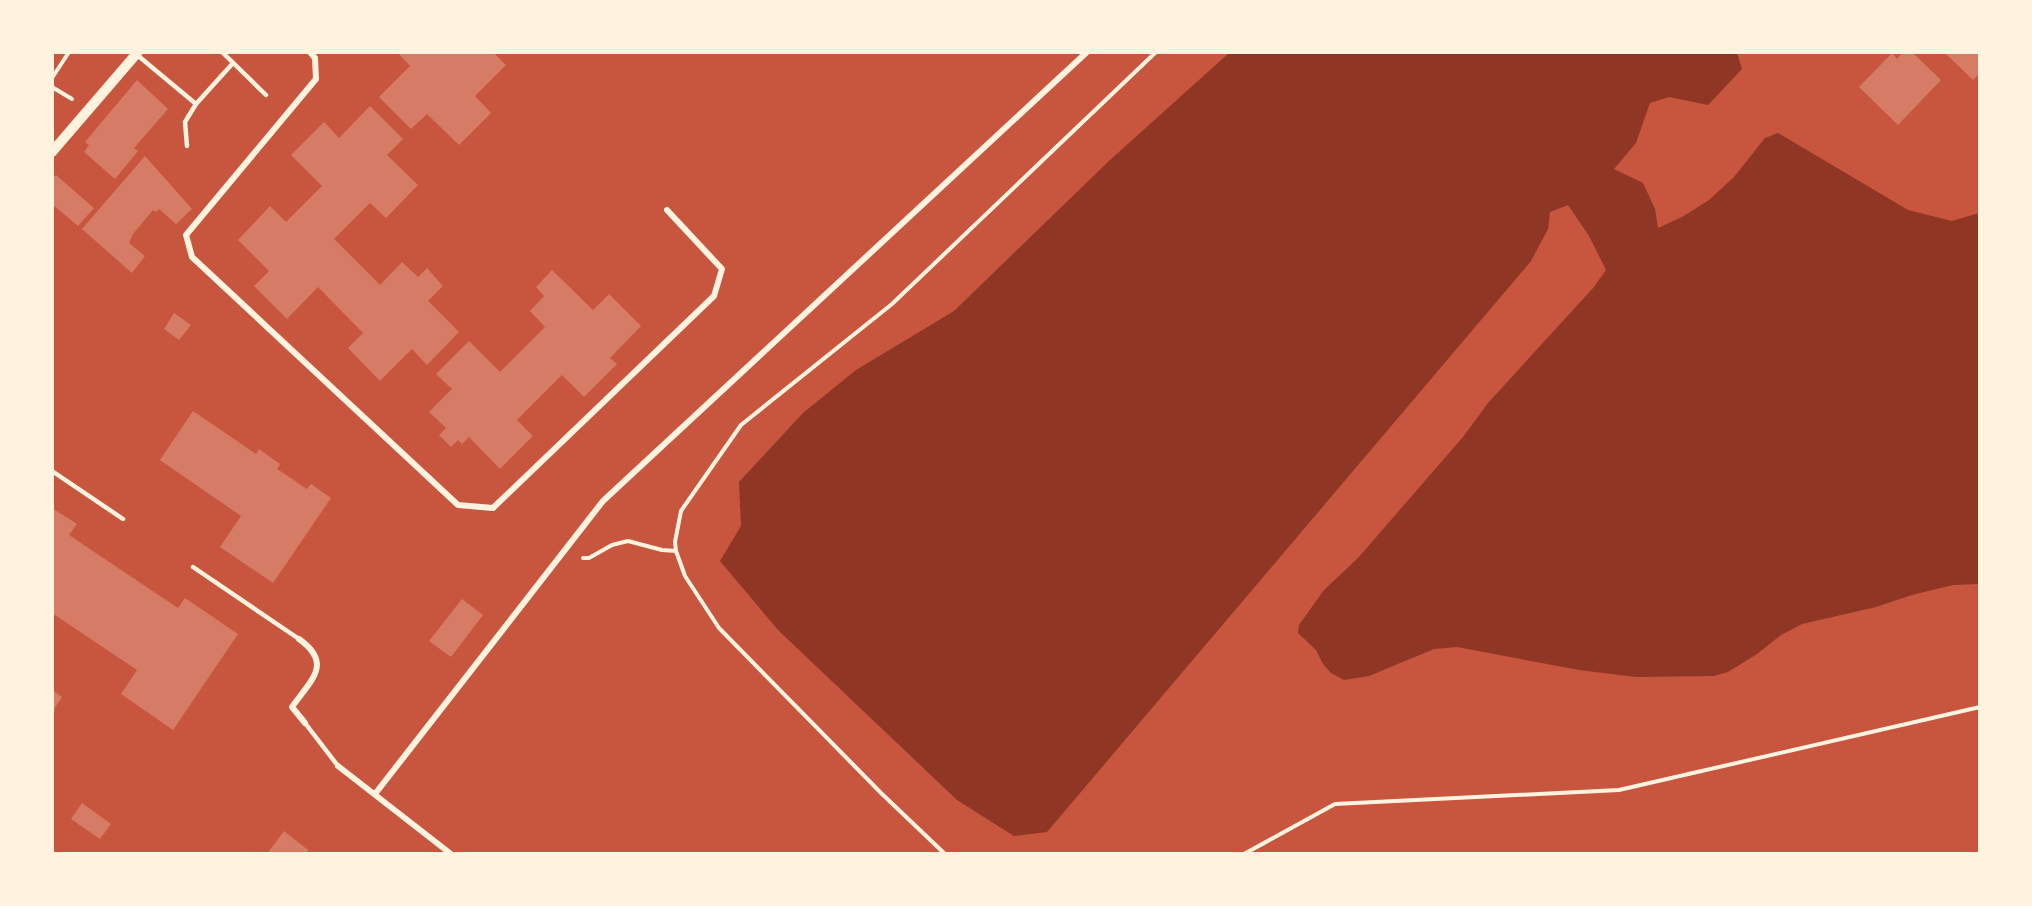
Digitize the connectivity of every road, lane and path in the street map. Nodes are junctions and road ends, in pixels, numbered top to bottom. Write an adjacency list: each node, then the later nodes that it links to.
1 (69, 52): 8 (path)
2 (222, 52): 7 (lane)
3 (310, 52): 13 (street)
4 (1087, 52): 17 (street)
5 (1156, 52): 16 (path)
6 (137, 53): 10 (lane); 12 (street)
7 (233, 63): 9 (lane); 10 (lane)
8 (52, 78)
9 (266, 95)
10 (196, 104): 11 (lane)
11 (187, 147)
12 (52, 152)
13 (667, 210)
14 (52, 471): 15 (lane)
15 (123, 519)
16 (676, 551): 17 (path); 25 (path)
17 (559, 558): 23 (street)
18 (194, 567): 19 (lane)
19 (299, 639): 21 (street)
20 (1980, 707): 26 (path)
21 (305, 723): 22 (lane)
22 (338, 766): 23 (street)
23 (375, 794): 24 (street)
24 (451, 854)
25 (945, 854)
26 (1244, 854)

